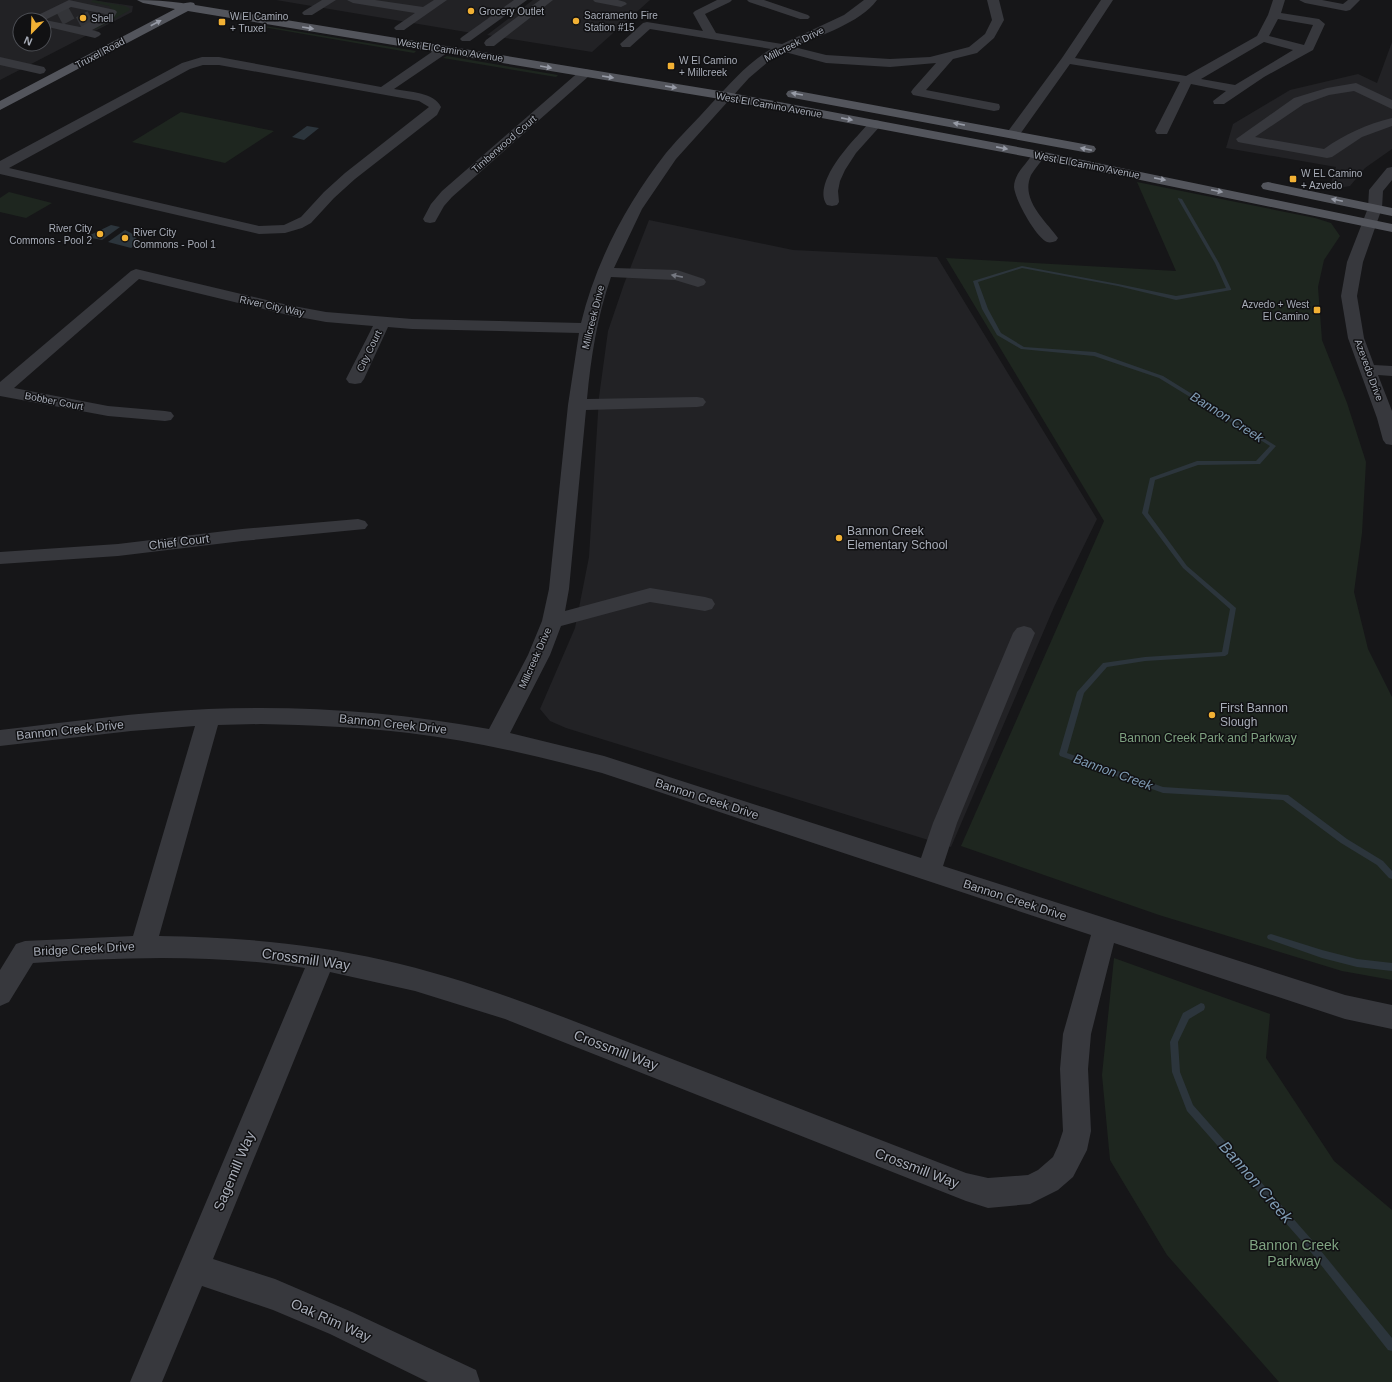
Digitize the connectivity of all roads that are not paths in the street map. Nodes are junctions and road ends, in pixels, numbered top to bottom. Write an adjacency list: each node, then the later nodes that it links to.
1 (143, 0): 17 (main road, West El Camino Avenue)
2 (200, 0): 19 (main road, Truxel Road)
3 (330, 0): 23 (street)
4 (353, 0): 20 (street)
5 (441, 0): 20 (street)
6 (521, 0): 36 (street)
7 (547, 0): 38 (street)
8 (599, 0): 18 (street)
9 (726, 0): 33 (street)
10 (753, 0): 27 (street)
11 (871, 0): 41 (street, Millcreek Drive)
12 (993, 0): 44 (street)
13 (1107, 0): 45 (street)
14 (1279, 0): 25 (street)
15 (1305, 0): 16 (street)
16 (1354, 0)
17 (167, 2): 19 (main road, West El Camino Avenue); 24 (main road)
18 (621, 4)
19 (187, 7): 43 (main road, West El Camino Avenue, one-way to 43); 57 (main road, Truxel Road, one-way to 19)
20 (424, 11): 30 (street)
21 (52, 12): 22 (street)
22 (80, 12): 22 (street); 28 (street); 32 (street)
23 (303, 12): 26 (main road)
24 (145, 13)
25 (1274, 15): 35 (street); 42 (street)
26 (323, 16)
27 (804, 17)
28 (55, 24)
29 (387, 26): 30 (main road, West El Camino Avenue)
30 (400, 28): 31 (main road, West El Camino Avenue)
31 (415, 31)
32 (105, 34): 37 (main road, Truxel Road)
33 (712, 36): 39 (street); 41 (street)
34 (452, 37): 36 (main road, West El Camino Avenue)
35 (1262, 38): 42 (street); 50 (street)
36 (466, 39): 38 (main road, West El Camino Avenue)
37 (88, 43)
38 (490, 43): 40 (main road, West El Camino Avenue)
39 (626, 44)
40 (506, 46)
41 (784, 48): 44 (street); 52 (street, Millcreek Drive)
42 (1303, 48): 53 (street)
43 (443, 50): 48 (main road, West El Camino Avenue, one-way to 48); 54 (street)
44 (949, 56): 59 (street)
45 (1067, 60): 50 (street); 63 (street)
46 (0, 61): 47 (street)
47 (44, 68): 49 (main road); 57 (main road)
48 (585, 73): 52 (main road, West El Camino Avenue, one-way to 52); 73 (street, Timberwood Court)
49 (27, 78)
50 (1187, 80): 53 (street); 62 (street)
51 (752, 87): 52 (main road, West El Camino Avenue)
52 (729, 88): 61 (main road, West El Camino Avenue, one-way to 61); 77 (street, Millcreek Drive)
53 (1238, 89): 56 (street)
54 (383, 91): 66 (street); 66 (street)
55 (782, 92): 63 (main road, West El Camino Avenue, one-way to 55)
56 (1219, 101)
57 (0, 105)
58 (1392, 105): 60 (street)
59 (994, 107)
60 (1392, 122)
61 (875, 124): 65 (main road, West El Camino Avenue, one-way to 65); 70 (street)
62 (1162, 131)
63 (1013, 134): 64 (main road, West El Camino Avenue, one-way to 63)
64 (1105, 153)
65 (1039, 155): 74 (main road, West El Camino Avenue, one-way to 74); 76 (street)
66 (0, 168)
67 (1392, 171): 71 (street, Azevedo Drive)
68 (1257, 184): 71 (main road, one-way to 68)
69 (1392, 196): 71 (street)
70 (832, 202)
71 (1375, 208): 72 (main road); 74 (street, Azevedo Drive)
72 (1392, 212)
73 (430, 219)
74 (1369, 222): 75 (main road, West El Camino Avenue); 81 (street, Azevedo Drive)
75 (1392, 228)
76 (1051, 238)
77 (605, 272): 78 (street, one-way to 77); 80 (street, Millcreek Drive)
78 (698, 282)
79 (382, 323): 80 (street, River City Way); 83 (street, City Court); 85 (street, River City Way)
80 (588, 328): 87 (street, Millcreek Drive)
81 (1367, 369): 82 (street); 84 (street, Azevedo Drive)
82 (1392, 371)
83 (355, 379)
84 (1384, 388): 89 (street, Azevedo Drive)
85 (0, 390): 88 (street, Bobber Court)
86 (697, 402): 87 (street)
87 (578, 405): 93 (street, Millcreek Drive)
88 (165, 416)
89 (1392, 440)
90 (358, 525): 91 (street, Chief Court)
91 (0, 558)
92 (705, 604): 93 (street)
93 (552, 621): 97 (street, Millcreek Drive)
94 (1024, 633): 98 (street)
95 (209, 717): 96 (street, Bannon Creek Drive); 97 (street, Bannon Creek Drive); 100 (street)
96 (0, 738)
97 (496, 738): 98 (street, Bannon Creek Drive)
98 (929, 872): 99 (street, Bannon Creek Drive)
99 (1105, 929): 101 (street, Crossmill Way); 103 (street, Bannon Creek Drive)
100 (143, 946): 101 (street, Crossmill Way); 102 (street, Bridge Creek Drive)
101 (322, 959): 104 (street, Sagemill Way)
102 (0, 994)
103 (1392, 1017)
104 (194, 1268): 105 (street, Sagemill Way); 106 (street, Oak Rim Way)
105 (146, 1382)
106 (464, 1382)

